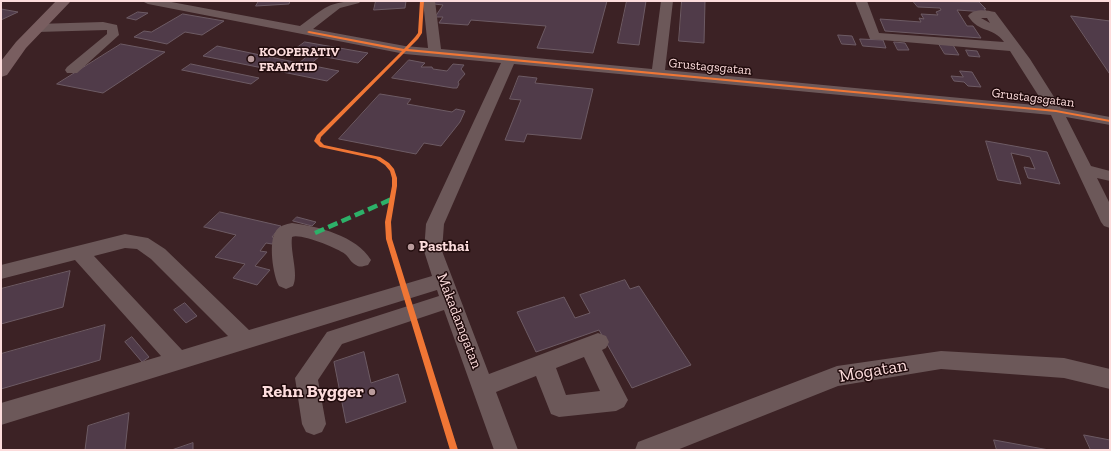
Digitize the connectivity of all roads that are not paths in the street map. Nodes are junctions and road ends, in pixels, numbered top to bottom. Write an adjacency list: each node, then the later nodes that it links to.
1 (64, 1): 8 (main road)
2 (74, 1): 8 (main road)
3 (148, 1): 10 (street, Grustagsgatan)
4 (355, 1): 10 (street)
5 (429, 1): 12 (street)
6 (667, 1): 16 (street)
7 (860, 1): 11 (street)
8 (42, 28): 14 (main road); 15 (street)
9 (1002, 31): 11 (street)
10 (306, 32): 12 (street, Grustagsgatan)
11 (1014, 47): 17 (street)
12 (435, 53): 13 (street, Grustagsgatan)
13 (509, 60): 16 (street, Grustagsgatan); 26 (street, Makadamgatan)
14 (4, 68)
15 (72, 70)
16 (658, 74): 17 (street, Grustagsgatan)
17 (1056, 111): 18 (street, Grustagsgatan); 19 (street)
18 (1110, 121)
19 (1085, 170): 20 (street); 21 (street)
20 (1110, 176)
21 (1110, 222)
22 (79, 252): 24 (street); 27 (street); 28 (street)
23 (361, 260): 25 (street)
24 (1, 272)
25 (286, 281)
26 (448, 290): 27 (street); 31 (street, Makadamgatan); 33 (street)
27 (247, 341): 28 (street)
28 (179, 361): 32 (street)
29 (543, 363): 29 (street); 31 (street)
30 (1110, 378): 35 (street, Mogatan)
31 (484, 386): 34 (street, Makadamgatan)
32 (1, 414)
33 (314, 424)
34 (506, 450)
35 (647, 450)

